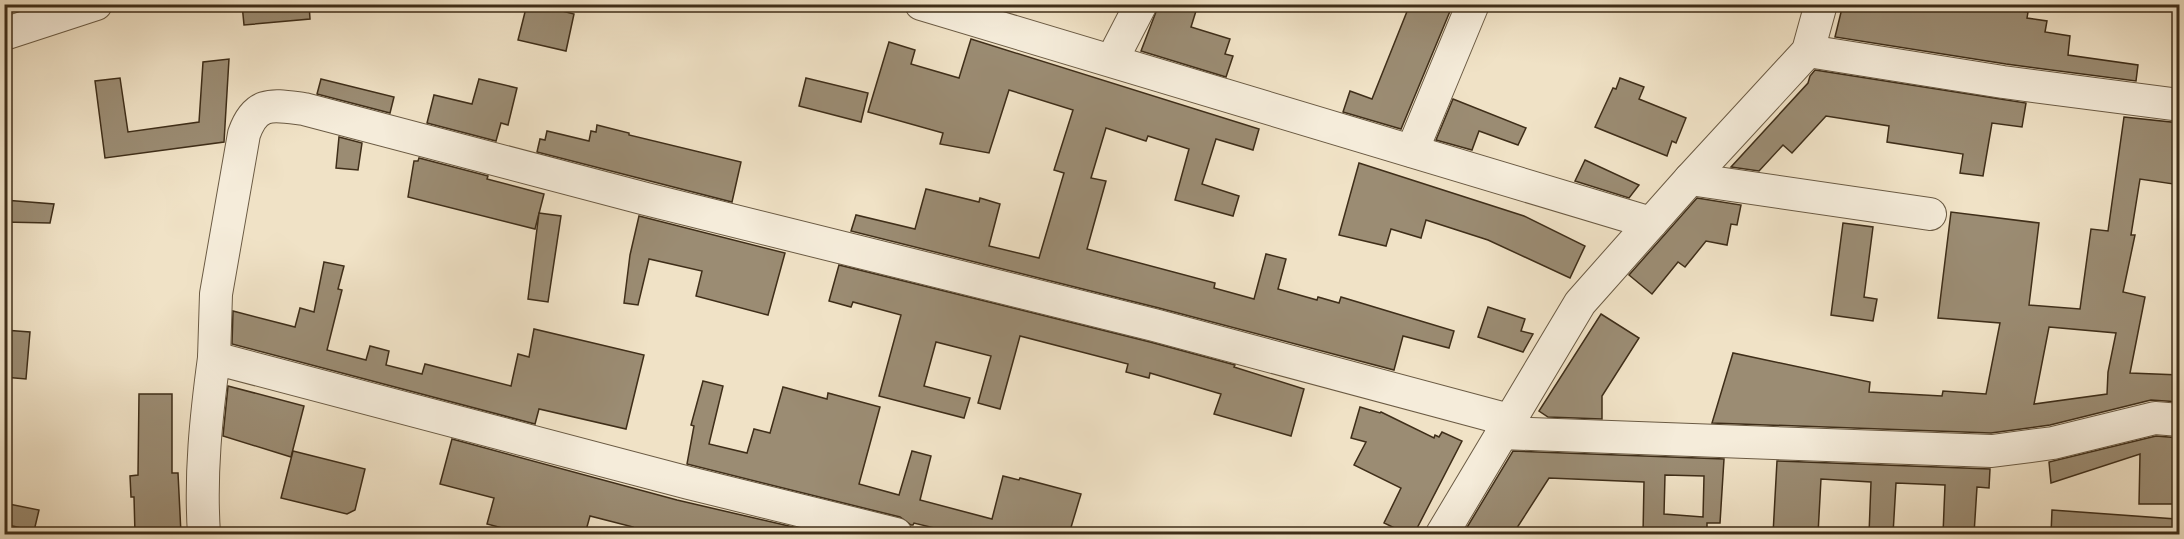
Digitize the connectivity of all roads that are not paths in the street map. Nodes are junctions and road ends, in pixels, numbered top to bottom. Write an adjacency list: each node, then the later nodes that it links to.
1 (96, 4): 6 (street)
2 (921, 4): 8 (street)
3 (1141, 4): 8 (street)
4 (1473, 4): 10 (street)
5 (1821, 4): 7 (street)
6 (4, 34)
7 (1808, 51): 9 (street); 11 (street)
8 (1112, 60): 10 (street)
9 (2180, 105)
10 (1412, 151): 13 (street)
11 (1690, 179): 12 (street); 13 (street)
12 (1930, 214)
13 (1651, 223): 16 (street)
14 (214, 358): 16 (street); 17 (street); 18 (street)
15 (2180, 420): 16 (street)
16 (1505, 427): 19 (street)
17 (204, 534)
18 (896, 534)
19 (1442, 534)

